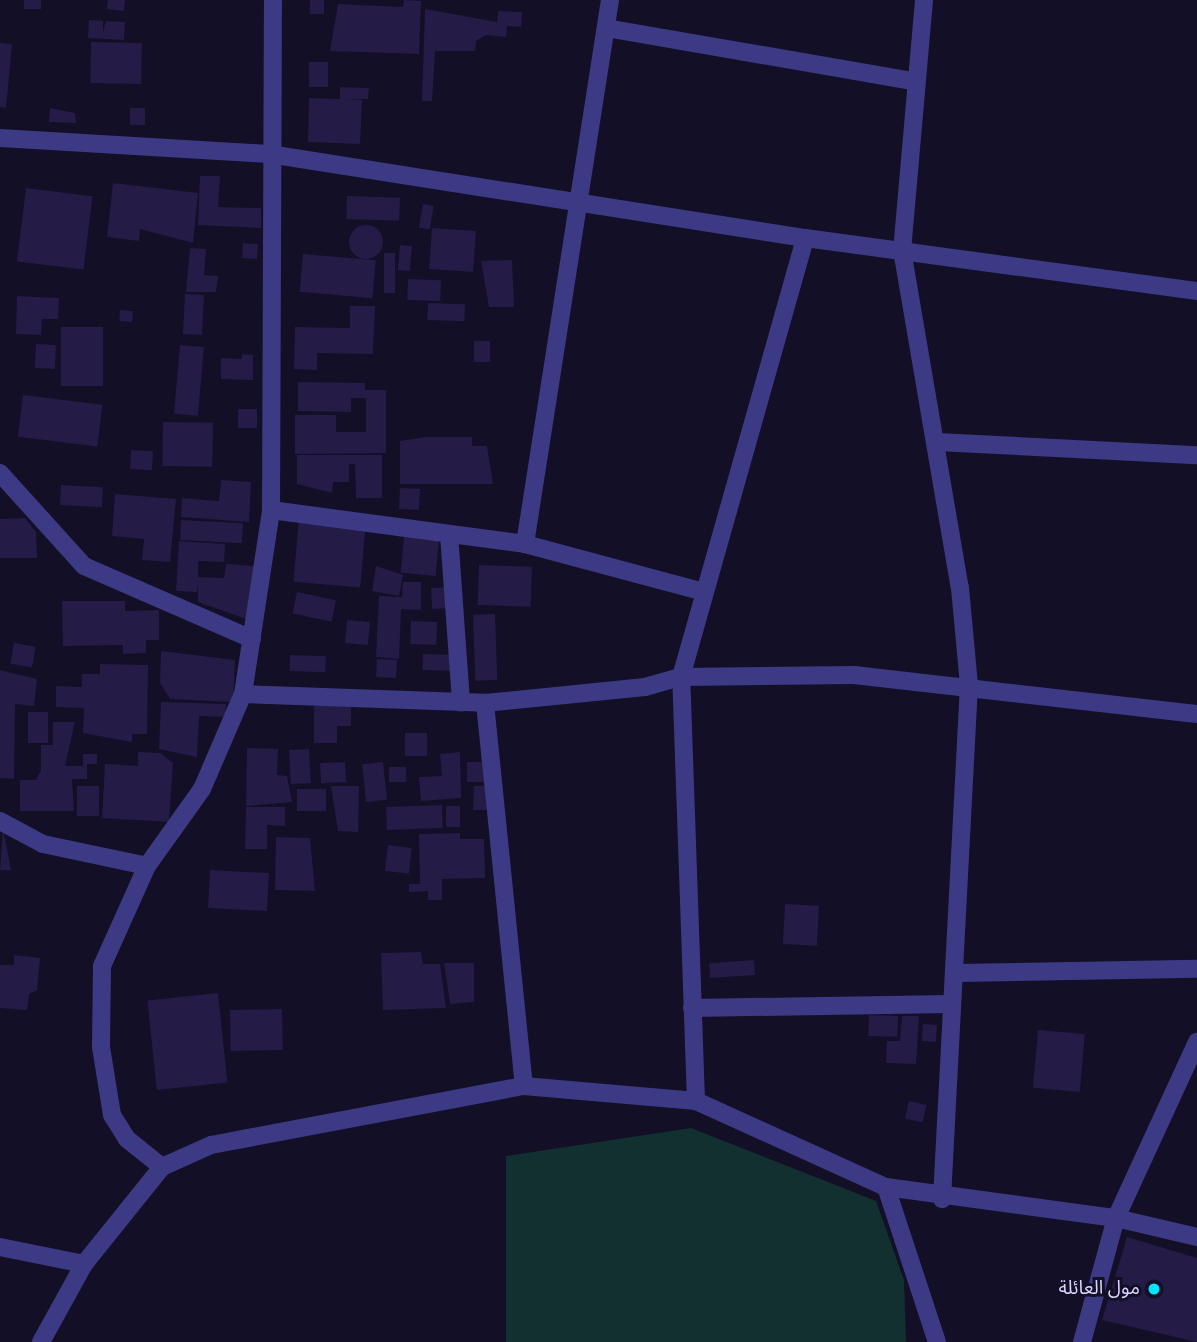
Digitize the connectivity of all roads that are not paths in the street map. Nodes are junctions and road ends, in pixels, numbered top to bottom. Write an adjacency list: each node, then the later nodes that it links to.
1 (274, 0): 7 (street)
2 (610, 0): 4 (street)
3 (925, 0): 5 (street)
4 (606, 29): 5 (street); 8 (street)
5 (914, 81): 10 (street)
6 (0, 138): 7 (street)
7 (269, 154): 8 (street); 15 (street)
8 (574, 202): 9 (street); 17 (street)
9 (806, 239): 10 (street); 18 (street)
10 (902, 250): 11 (street); 12 (street)
11 (1197, 290)
12 (937, 442): 13 (street); 21 (street)
13 (1197, 455)
14 (0, 473): 19 (street)
15 (271, 510): 16 (street); 19 (street)
16 (449, 534): 17 (street); 23 (street)
17 (525, 544): 18 (street)
18 (701, 591): 20 (street)
19 (251, 639): 22 (street)
20 (681, 677): 21 (street); 24 (street); 31 (street)
21 (968, 685): 25 (street); 29 (street)
22 (243, 694): 23 (street); 27 (street)
23 (461, 703): 24 (street)
24 (485, 703): 33 (street)
25 (1197, 714)
26 (0, 821): 27 (street)
27 (147, 866): 35 (street)
28 (1197, 969): 29 (street)
29 (956, 973): 30 (street)
30 (950, 1004): 31 (street); 37 (street)
31 (692, 1008): 34 (street)
32 (1197, 1042): 38 (street)
33 (524, 1086): 34 (street); 35 (street)
34 (696, 1101): 36 (street)
35 (162, 1167): 41 (street)
36 (886, 1187): 37 (street); 43 (street)
37 (942, 1199): 38 (street)
38 (1116, 1218): 39 (street); 44 (street)
39 (1197, 1237)
40 (0, 1247): 41 (street)
41 (83, 1264): 42 (street)
42 (41, 1342)
43 (937, 1342)
44 (1082, 1342)

